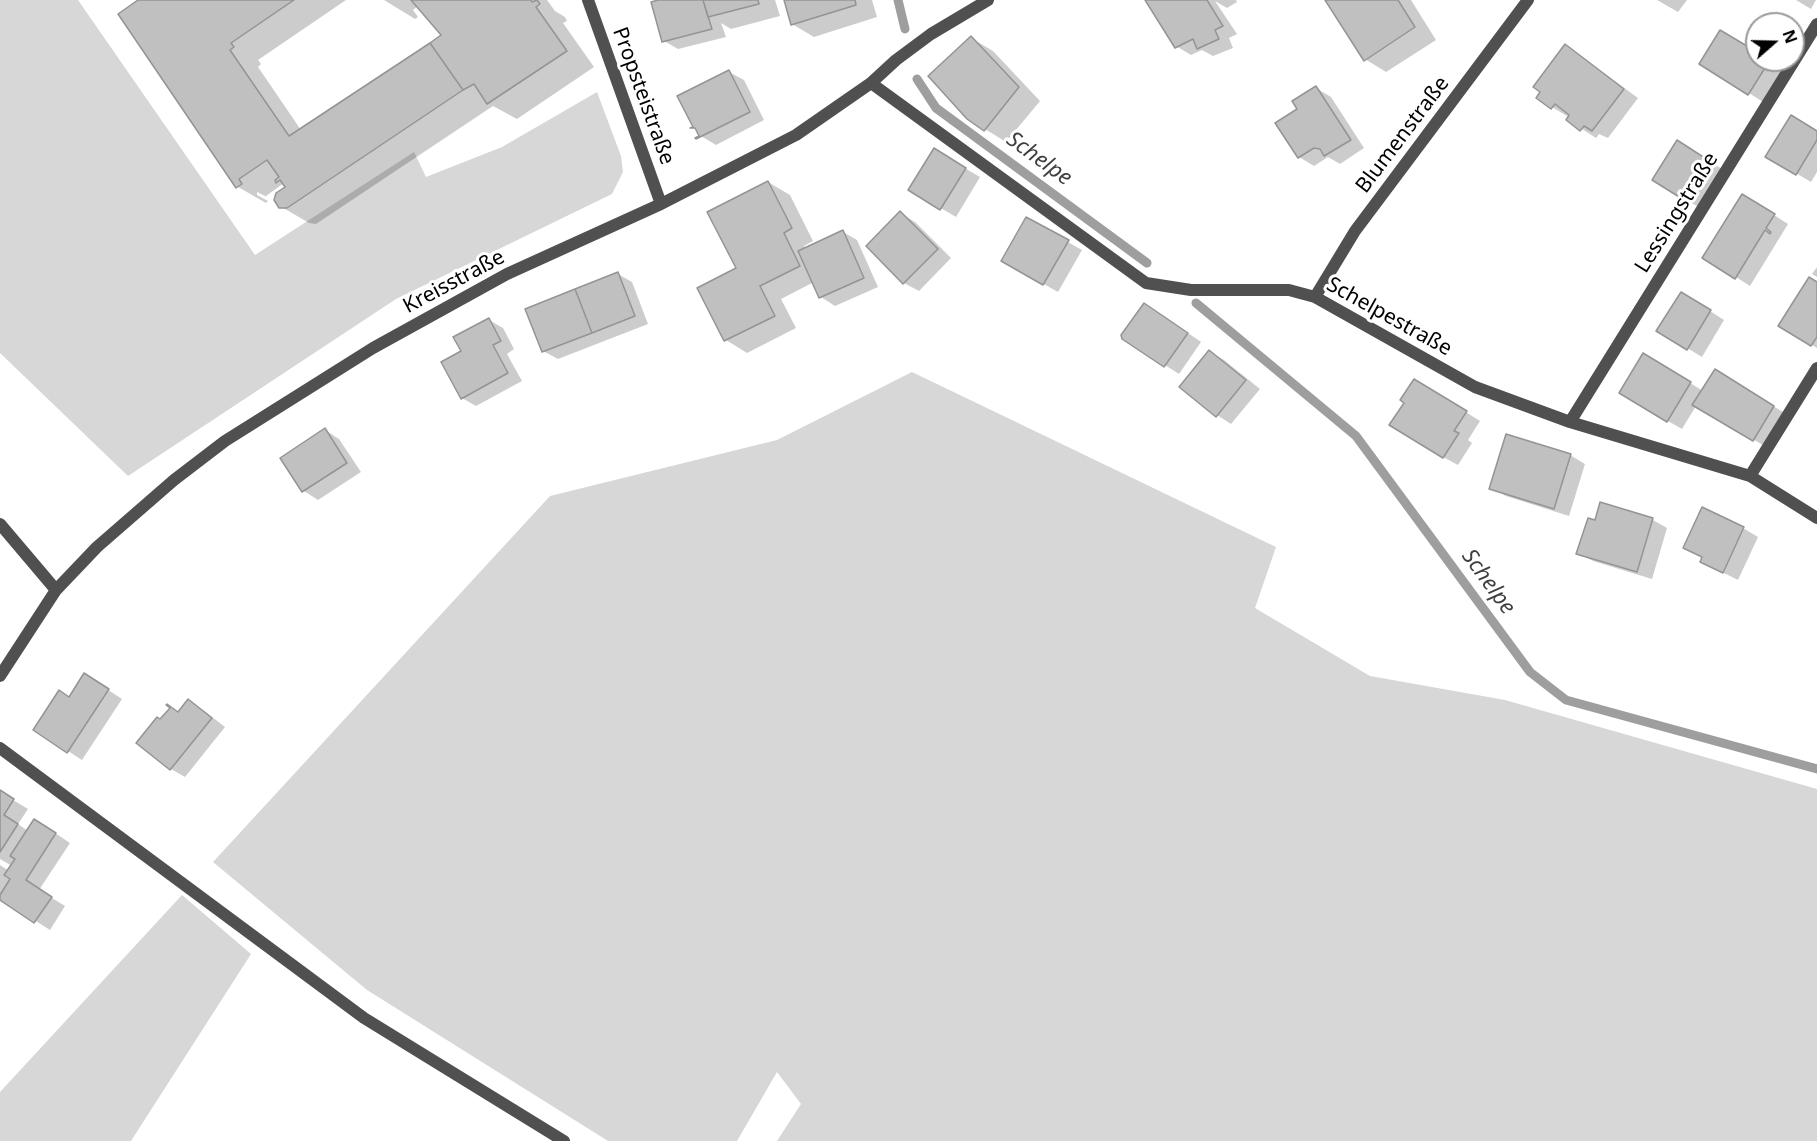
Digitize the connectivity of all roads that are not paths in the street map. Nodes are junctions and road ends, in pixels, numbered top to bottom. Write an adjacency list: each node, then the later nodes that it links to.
1 (588, 0): 6 (street, Propsteistraße)
2 (988, 0): 5 (street, Kreisstraße)
3 (1528, 0): 7 (street, Blumenstraße)
4 (1817, 24): 9 (street, Lessingstraße)
5 (871, 83): 6 (street, Kreisstraße); 7 (street, Schelpestraße)
6 (662, 204): 13 (street, Kreisstraße)
7 (1315, 297): 9 (street, Schelpestraße)
8 (1817, 368): 10 (street)
9 (1570, 423): 10 (street, Schelpestraße)
10 (1750, 476): 11 (street, Schelpestraße)
11 (1817, 518)
12 (0, 524): 13 (street)
13 (56, 590): 14 (street, Kreisstraße)
14 (0, 676)
15 (0, 748): 16 (street)
16 (564, 1141)

